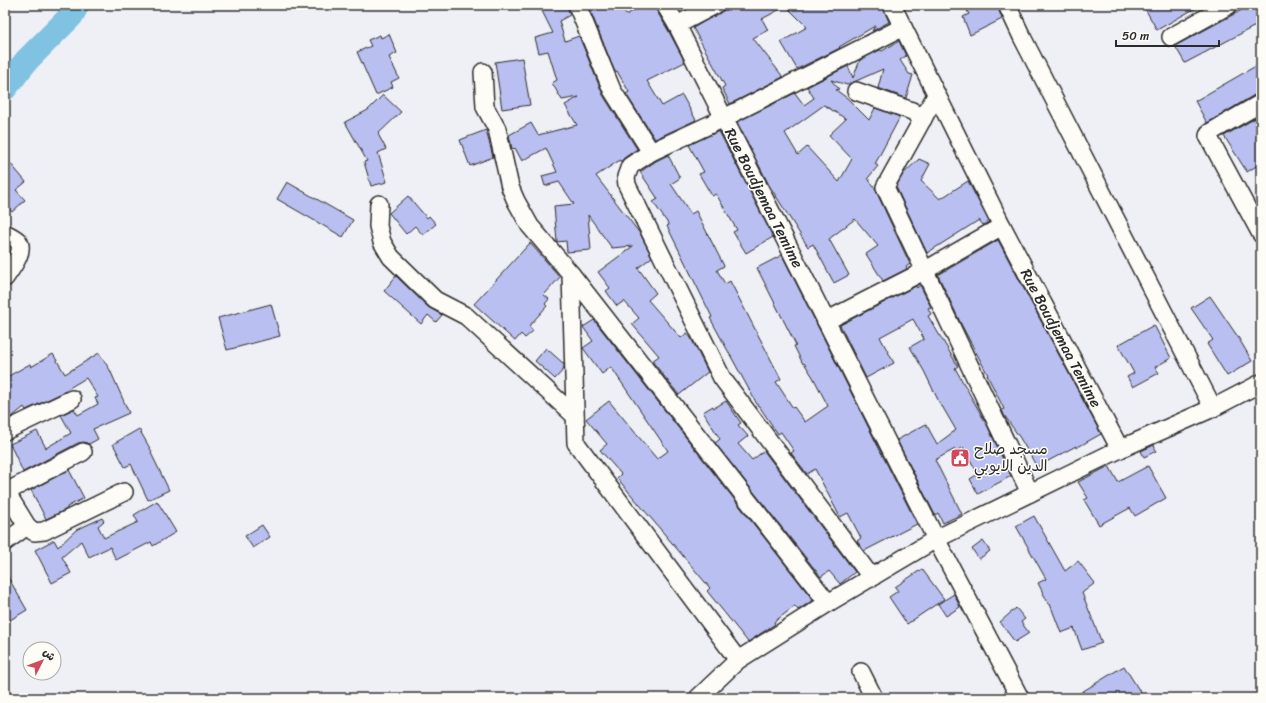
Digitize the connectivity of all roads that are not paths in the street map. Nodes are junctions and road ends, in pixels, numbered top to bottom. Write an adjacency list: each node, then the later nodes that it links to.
1 (577, 5): 16 (street)
2 (665, 5): 7 (street, Rue Boudjemaa Temime)
3 (716, 5): 7 (street)
4 (892, 5): 8 (street, Rue Boudjemaa Temime)
5 (1007, 5): 27 (street)
6 (1229, 5): 9 (street)
7 (677, 25): 14 (street, Rue Boudjemaa Temime)
8 (903, 27): 12 (street, Rue Boudjemaa Temime); 14 (street, Rue Boudjemaa Temime)
9 (1171, 37)
10 (483, 72): 22 (street)
11 (856, 91): 15 (street)
12 (936, 95): 15 (street); 18 (street, Rue Boudjemaa Temime)
13 (1261, 103): 20 (street)
14 (724, 118): 16 (street, Rue Boudjemaa Temime); 24 (street, Rue Boudjemaa Temime)
15 (924, 119): 21 (street)
16 (651, 152): 38 (street, Rue Boudjemaa Temime)
17 (379, 204): 28 (street)
18 (1002, 226): 21 (street); 30 (street, Rue Boudjemaa Temime)
19 (5, 233): 23 (street)
20 (1261, 234)
21 (924, 271): 24 (street); 34 (street)
22 (571, 274): 28 (street); 39 (street)
23 (5, 278)
24 (826, 321): 36 (street, Rue Boudjemaa Temime)
25 (1261, 383): 27 (street)
26 (72, 398): 29 (street)
27 (1213, 408): 30 (street)
28 (575, 416): 40 (street)
29 (5, 431)
30 (1120, 449): 34 (street)
31 (83, 452): 32 (street)
32 (5, 491): 35 (street)
33 (124, 492): 35 (street)
34 (1030, 493): 36 (street)
35 (27, 526): 37 (street)
36 (936, 539): 38 (street); 44 (street, Rue Boudjemaa Temime)
37 (5, 542)
38 (872, 578): 39 (street)
39 (828, 603): 40 (street)
40 (738, 660): 42 (street)
41 (861, 672): 43 (street)
42 (698, 698)
43 (874, 698)
44 (1020, 698)

